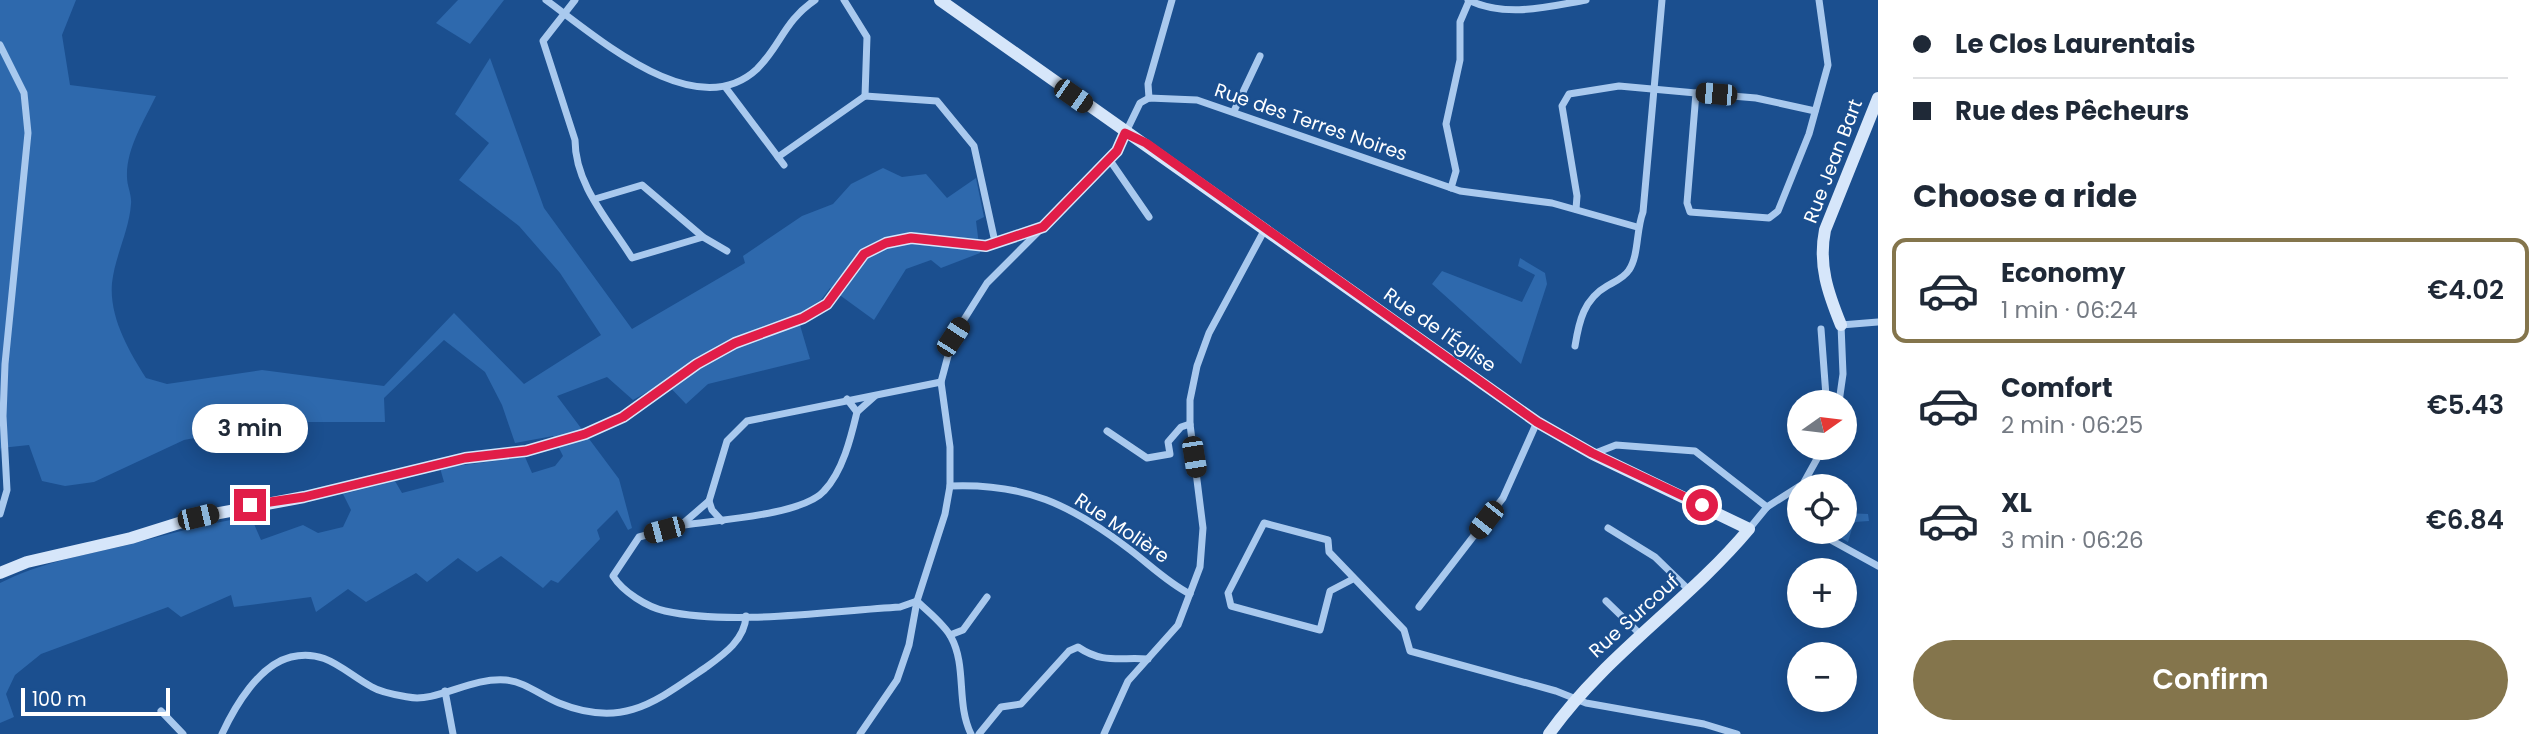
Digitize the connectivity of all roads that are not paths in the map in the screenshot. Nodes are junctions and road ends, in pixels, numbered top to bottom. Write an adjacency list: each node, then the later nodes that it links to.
1 (546, 0): 12 (street)
2 (575, 0): 12 (street)
3 (815, 0): 15 (street)
4 (844, 0): 18 (street)
5 (940, 0): 23 (street, Rue de l'Église)
6 (1172, 0): 19 (street)
7 (1468, 0): 11 (street); 27 (street)
8 (1586, 0): 11 (street)
9 (1662, 0): 16 (street)
10 (1819, 0): 22 (street)
11 (1573, 1)
12 (565, 14): 15 (street); 28 (street)
13 (0, 45): 55 (street)
14 (1260, 56): 21 (street)
15 (726, 88): 24 (street)
16 (1655, 88): 17 (street); 29 (street); 32 (street)
17 (1696, 93): 22 (street); 22 (street)
18 (865, 96): 24 (street); 35 (street)
19 (1149, 98): 21 (street, Rue des Terres Noires); 23 (street)
20 (1878, 98): 38 (street, Rue Jean Bart)
21 (1234, 111): 27 (street, Rue des Terres Noires)
22 (1815, 111)
23 (1125, 133): 25 (street); 33 (street, Rue de l'Église)
24 (778, 157): 26 (street)
25 (1109, 159): 30 (street); 31 (street)
26 (783, 164)
27 (1451, 188): 29 (street, Rue des Terres Noires)
28 (595, 199): 34 (street); 34 (street)
29 (1576, 209): 32 (street, Rue des Terres Noires)
30 (1149, 217)
31 (1043, 227): 35 (street); 41 (street)
32 (1637, 227): 40 (street)
33 (1265, 229): 47 (street, Rue de l'Église); 48 (street)
34 (703, 237): 36 (street)
35 (995, 242): 62 (street)
36 (727, 251)
37 (1878, 322): 38 (street)
38 (1841, 325): 43 (street, Rue Jean Bart)
39 (1821, 329): 42 (street)
40 (1575, 346)
41 (941, 382): 44 (street); 51 (street)
42 (1826, 390)
43 (1841, 390)
44 (882, 392): 45 (street); 46 (street)
45 (846, 399): 46 (street); 53 (street)
46 (857, 412): 56 (street)
47 (1537, 422): 50 (street, Rue de l'Église); 69 (street)
48 (1191, 424): 49 (street); 65 (street)
49 (1107, 431)
50 (1594, 454): 54 (street); 59 (street, Rue de l'Église)
51 (950, 486): 65 (street, Rue Molière); 67 (street)
52 (1787, 495): 54 (street)
53 (709, 500): 56 (street); 57 (street)
54 (1767, 507): 59 (street)
55 (0, 514)
56 (722, 521): 57 (street)
57 (680, 526): 70 (street)
58 (1608, 528): 64 (street)
59 (1749, 529): 64 (street, Rue Surcouf)
60 (1838, 544): 61 (street)
61 (1878, 566)
62 (0, 573)
63 (1353, 579): 63 (street); 75 (street)
64 (1691, 591): 71 (street, Rue Surcouf)
65 (1191, 594): 73 (street)
66 (987, 597): 72 (street)
67 (917, 601): 70 (street); 72 (street); 80 (street)
68 (1606, 601): 71 (street)
69 (1419, 607)
70 (746, 616): 74 (street)
71 (1640, 634): 75 (street, Rue Surcouf)
72 (950, 635): 81 (street)
73 (1148, 659): 82 (street); 83 (street)
74 (445, 691): 78 (street); 79 (street)
75 (1576, 699): 84 (street, Rue Surcouf); 85 (street)
76 (161, 711): 77 (street)
77 (183, 734)
78 (222, 734)
79 (453, 734)
80 (860, 734)
81 (971, 734)
82 (979, 734)
83 (1104, 734)
84 (1549, 734)
85 (1737, 734)

